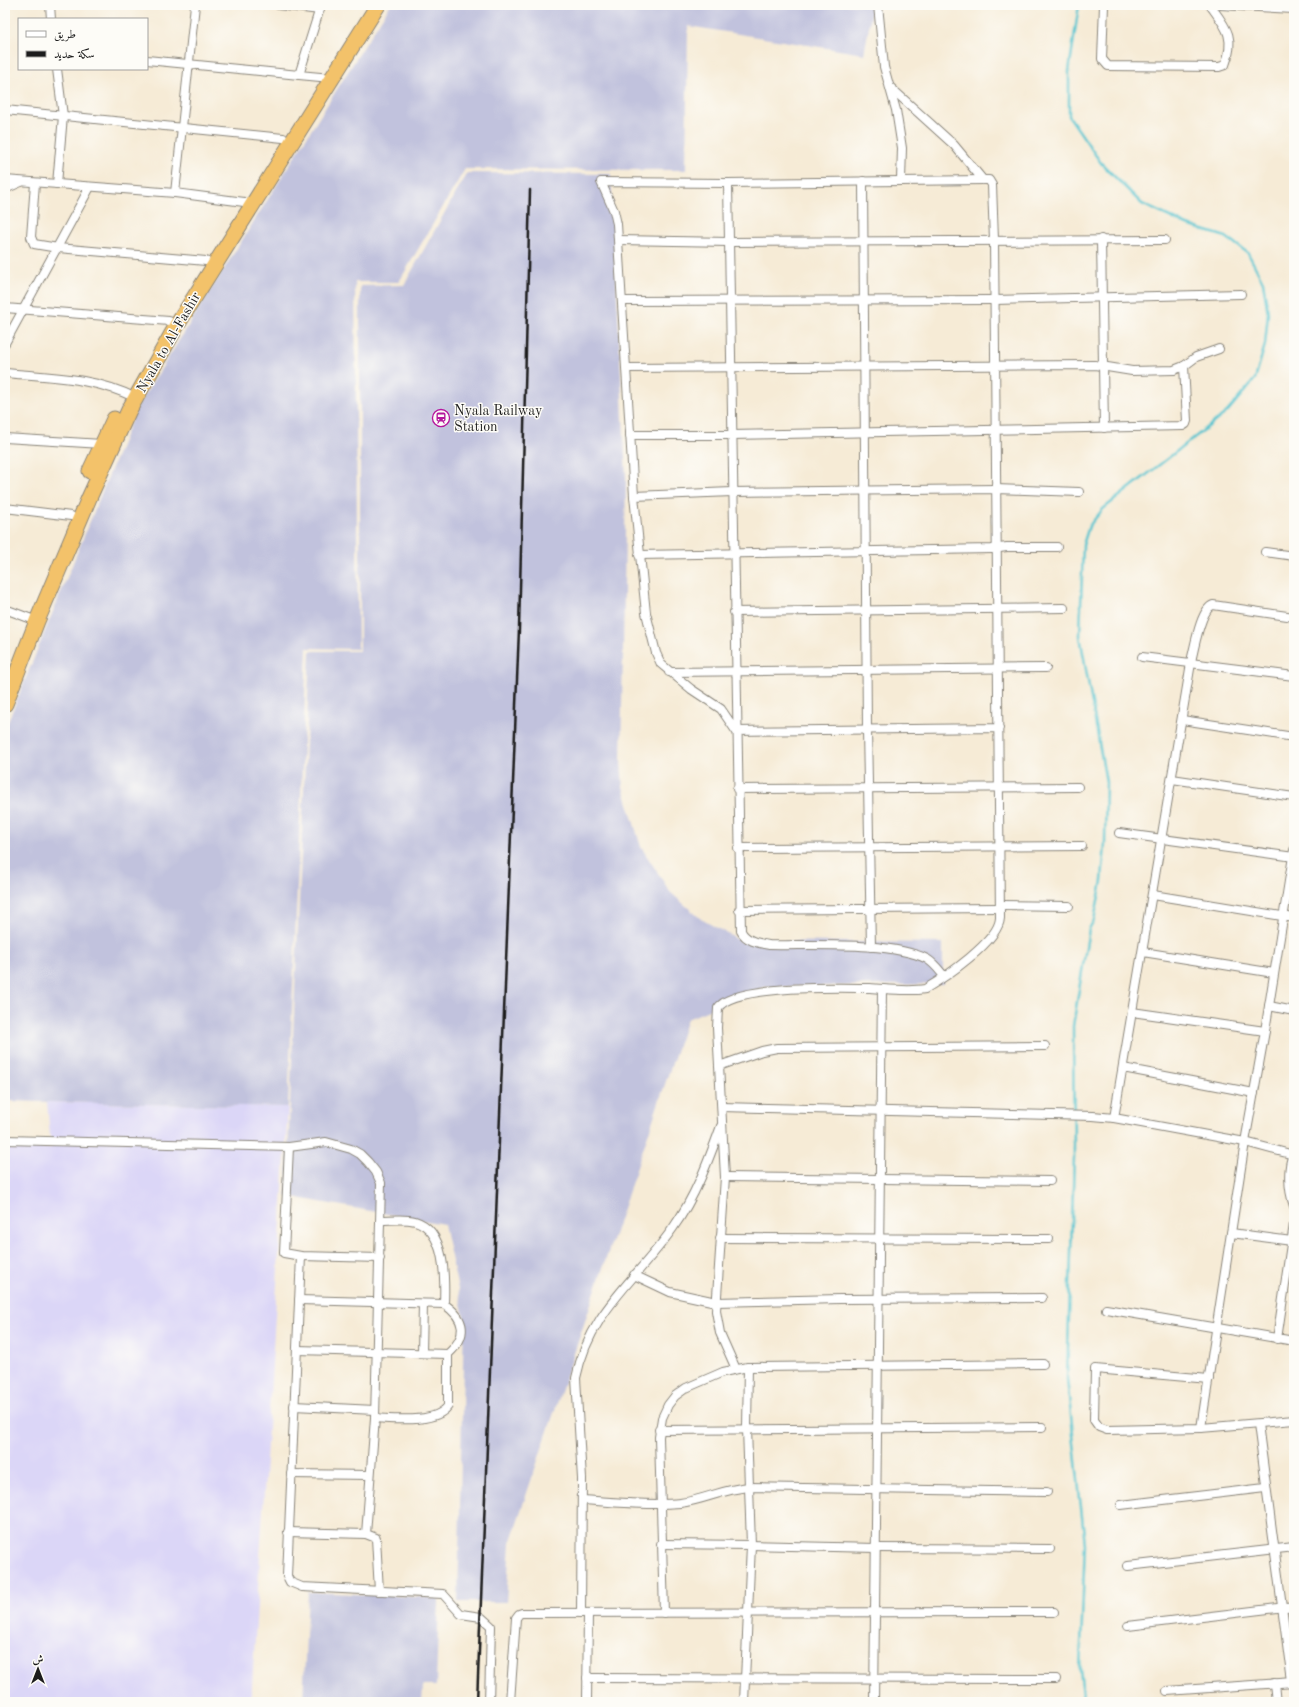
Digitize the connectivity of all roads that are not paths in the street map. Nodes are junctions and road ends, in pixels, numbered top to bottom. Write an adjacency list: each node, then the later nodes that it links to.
1 (50, 5): 13 (street)
2 (195, 5): 15 (street)
3 (278, 5): 10 (street)
4 (368, 5): 18 (highway, Nyala to Al-Fashir)
5 (378, 5): 18 (highway, Nyala to Al-Fashir)
6 (878, 5): 19 (street)
7 (1104, 5): 8 (street)
8 (1210, 5)
9 (1220, 5): 11 (street)
10 (320, 7): 17 (street)
11 (1278, 7): 12 (street)
12 (1294, 9)
13 (51, 18)
14 (148, 60): 15 (street)
15 (189, 64): 17 (street); 23 (street)
16 (56, 70): 21 (street)
17 (299, 75): 18 (street)
18 (327, 78): 22 (highway, Nyala to Al-Fashir)
19 (889, 86): 26 (street); 27 (street)
20 (5, 110): 21 (street)
21 (63, 116): 23 (street); 32 (street)
22 (296, 126): 24 (highway, Nyala to Al-Fashir); 36 (highway, Nyala to Al-Fashir)
23 (181, 127): 24 (street); 35 (street)
24 (283, 138): 36 (highway, Nyala to Al-Fashir)
25 (5, 180): 29 (street)
26 (901, 180): 27 (street); 28 (street)
27 (983, 180): 39 (street)
28 (863, 181): 31 (street); 41 (street)
29 (22, 182): 30 (street); 34 (street)
30 (35, 183): 32 (street); 43 (street)
31 (728, 183): 38 (street); 42 (street)
32 (57, 184): 33 (street)
33 (90, 187): 35 (street); 43 (street)
34 (5, 190)
35 (175, 194): 36 (street)
36 (248, 203): 44 (highway, Nyala to Al-Fashir); 63 (highway, Nyala to Al-Fashir)
37 (1101, 239): 39 (street); 40 (street); 46 (street)
38 (619, 240): 42 (street); 49 (street)
39 (994, 240): 41 (street); 48 (street)
40 (1165, 240)
41 (864, 241): 42 (street); 47 (street)
42 (729, 242): 50 (street)
43 (58, 248): 44 (street); 52 (street)
44 (206, 261): 53 (highway, Nyala to Al-Fashir)
45 (1241, 294): 46 (street)
46 (1102, 298): 48 (street); 58 (street)
47 (864, 300): 48 (street); 50 (street); 57 (street)
48 (995, 300): 56 (street)
49 (622, 301): 50 (street); 61 (street)
50 (730, 302): 60 (street)
51 (5, 308): 52 (street)
52 (23, 309): 53 (street); 54 (street)
53 (169, 321): 63 (highway, Nyala to Al-Fashir)
54 (5, 343)
55 (1218, 349): 59 (street)
56 (995, 365): 57 (street); 58 (street); 65 (street)
57 (865, 366): 60 (street); 66 (street)
58 (1103, 366): 59 (street); 64 (street)
59 (1184, 366): 64 (street)
60 (730, 367): 61 (street); 68 (street)
61 (627, 368): 67 (street)
62 (5, 373): 63 (street)
63 (131, 396): 70 (highway, Nyala to Al-Fashir); 91 (highway, Nyala to Al-Fashir)
64 (1104, 428): 65 (street)
65 (996, 430): 66 (street); 71 (street)
66 (865, 432): 68 (street); 72 (street)
67 (630, 435): 68 (street); 75 (street)
68 (732, 435): 73 (street)
69 (5, 438): 70 (street)
70 (102, 444): 77 (highway, Nyala to Al-Fashir)
71 (996, 489): 72 (street); 74 (street); 79 (street)
72 (866, 491): 73 (street); 80 (street)
73 (732, 492): 75 (street); 82 (street)
74 (1079, 492)
75 (634, 496): 83 (street)
76 (5, 508): 77 (street)
77 (71, 516): 91 (highway, Nyala to Al-Fashir)
78 (1057, 547): 79 (street)
79 (997, 548): 80 (street); 85 (street)
80 (866, 550): 82 (street); 88 (street)
81 (1265, 552): 84 (street)
82 (733, 553): 83 (street); 89 (street)
83 (638, 555): 97 (street)
84 (1294, 556)
85 (997, 608): 86 (street); 88 (street); 95 (street)
86 (1064, 608)
87 (5, 609): 91 (street)
88 (867, 610): 89 (street); 96 (street)
89 (734, 612): 98 (street)
90 (1294, 617): 93 (street)
91 (33, 620): 100 (highway, Nyala to Al-Fashir); 101 (highway, Nyala to Al-Fashir)
92 (1142, 657): 93 (street)
93 (1191, 664): 99 (street); 102 (street)
94 (1046, 668): 95 (street)
95 (998, 669): 96 (street); 103 (street)
96 (867, 671): 98 (street); 104 (street)
97 (669, 672): 98 (street); 105 (street)
98 (735, 672): 105 (street)
99 (1294, 676)
100 (5, 677)
101 (5, 704)
102 (1182, 720): 106 (street); 107 (street)
103 (999, 728): 104 (street); 110 (street)
104 (867, 729): 105 (street); 109 (street)
105 (736, 731): 111 (street)
106 (1294, 737)
107 (1172, 779): 112 (street); 114 (street)
108 (1078, 787): 110 (street)
109 (868, 788): 110 (street); 111 (street); 117 (street)
110 (999, 788): 118 (street)
111 (737, 789): 116 (street)
112 (1294, 797)
113 (1119, 833): 114 (street)
114 (1162, 839): 119 (street); 120 (street)
115 (1082, 846): 118 (street)
116 (738, 848): 117 (street); 124 (street)
117 (869, 848): 118 (street); 123 (street)
118 (1000, 848): 122 (street)
119 (1294, 855): 125 (street)
120 (1152, 895): 125 (street); 128 (street)
121 (1069, 906): 122 (street)
122 (1000, 907): 123 (street); 130 (street)
123 (870, 909): 124 (street); 127 (street)
124 (739, 910): 127 (street)
125 (1283, 916): 126 (street); 129 (street)
126 (1294, 918)
127 (871, 947): 130 (street)
128 (1143, 952): 129 (street); 134 (street)
129 (1274, 973): 132 (street)
130 (944, 976): 131 (street)
131 (882, 989): 137 (street); 138 (street)
132 (1269, 1006): 133 (street); 135 (street)
133 (1294, 1011)
134 (1132, 1012): 135 (street); 139 (street)
135 (1265, 1031): 140 (street)
136 (1045, 1046): 137 (street)
137 (882, 1048): 138 (street); 142 (street)
138 (719, 1066): 141 (street)
139 (1123, 1068): 140 (street); 143 (street)
140 (1254, 1093): 146 (street)
141 (722, 1107): 142 (street); 144 (street)
142 (881, 1112): 143 (street); 150 (street)
143 (1114, 1118): 146 (street)
144 (723, 1122): 149 (street); 162 (street)
145 (5, 1140): 147 (street)
146 (1245, 1142): 148 (street); 155 (street)
147 (290, 1146): 153 (street); 160 (street)
148 (1293, 1154): 152 (street)
149 (725, 1177): 150 (street); 156 (street)
150 (880, 1179): 151 (street); 157 (street)
151 (1050, 1181)
152 (1294, 1206)
153 (381, 1220): 161 (street); 169 (street)
154 (1294, 1224): 159 (street)
155 (1231, 1232): 159 (street); 171 (street)
156 (720, 1238): 157 (street); 167 (street)
157 (880, 1239): 158 (street); 163 (street)
158 (1049, 1240)
159 (1292, 1242): 172 (street)
160 (301, 1256): 161 (street); 165 (street)
161 (380, 1258): 166 (street)
162 (634, 1275): 167 (street); 198 (street)
163 (879, 1298): 164 (street); 167 (street); 179 (street)
164 (1042, 1298)
165 (299, 1300): 166 (street); 174 (street)
166 (378, 1302): 168 (street); 175 (street)
167 (716, 1302): 181 (street)
168 (423, 1304): 169 (street); 176 (street)
169 (444, 1304): 177 (street)
170 (1106, 1309): 171 (street)
171 (1217, 1329): 172 (street); 182 (street)
172 (1277, 1339): 173 (street)
173 (1294, 1341)
174 (297, 1350): 175 (street); 183 (street)
175 (377, 1352): 176 (street); 184 (street)
176 (422, 1353): 177 (street)
177 (448, 1354): 184 (street)
178 (1043, 1364): 179 (street)
179 (878, 1365): 180 (street); 189 (street)
180 (748, 1368): 181 (street); 188 (street)
181 (736, 1369): 191 (street)
182 (1209, 1379): 190 (street); 190 (street)
183 (294, 1406): 184 (street); 192 (street)
184 (375, 1414): 193 (street)
185 (1294, 1420): 186 (street)
186 (1258, 1424): 190 (street); 195 (street)
187 (1042, 1427): 189 (street)
188 (747, 1428): 189 (street); 191 (street); 194 (street)
189 (877, 1428): 196 (street)
190 (1201, 1428)
191 (659, 1430): 199 (street)
192 (291, 1474): 193 (street); 201 (street)
193 (370, 1474): 202 (street)
194 (749, 1487): 196 (street); 199 (street); 204 (street)
195 (1265, 1488): 200 (street); 208 (street)
196 (876, 1489): 197 (street); 206 (street)
197 (1047, 1492)
198 (582, 1500): 199 (street); 214 (street)
199 (659, 1504): 203 (street)
200 (1121, 1506)
201 (288, 1532): 202 (street); 210 (street)
202 (366, 1534): 210 (street)
203 (661, 1544): 204 (street); 215 (street)
204 (751, 1545): 206 (street); 216 (street)
205 (1294, 1547): 208 (street)
206 (876, 1548): 207 (street); 217 (street)
207 (1050, 1549)
208 (1274, 1550): 209 (street); 212 (street)
209 (1128, 1566)
210 (379, 1591): 226 (street)
211 (1294, 1606): 212 (street)
212 (1282, 1608): 218 (street); 223 (street)
213 (1054, 1612): 217 (street)
214 (584, 1613): 215 (street); 219 (street); 227 (street)
215 (664, 1613): 216 (street)
216 (747, 1613): 217 (street); 221 (street)
217 (875, 1613): 220 (street)
218 (1128, 1626)
219 (587, 1678): 221 (street); 228 (street)
220 (874, 1678): 221 (street); 222 (street); 230 (street)
221 (744, 1679): 229 (street)
222 (1056, 1679)
223 (1293, 1682): 224 (street)
224 (1274, 1683): 225 (street); 231 (street)
225 (1167, 1691)
226 (489, 1702)
227 (510, 1702)
228 (587, 1702)
229 (744, 1702)
230 (874, 1702)
231 (1276, 1702)

